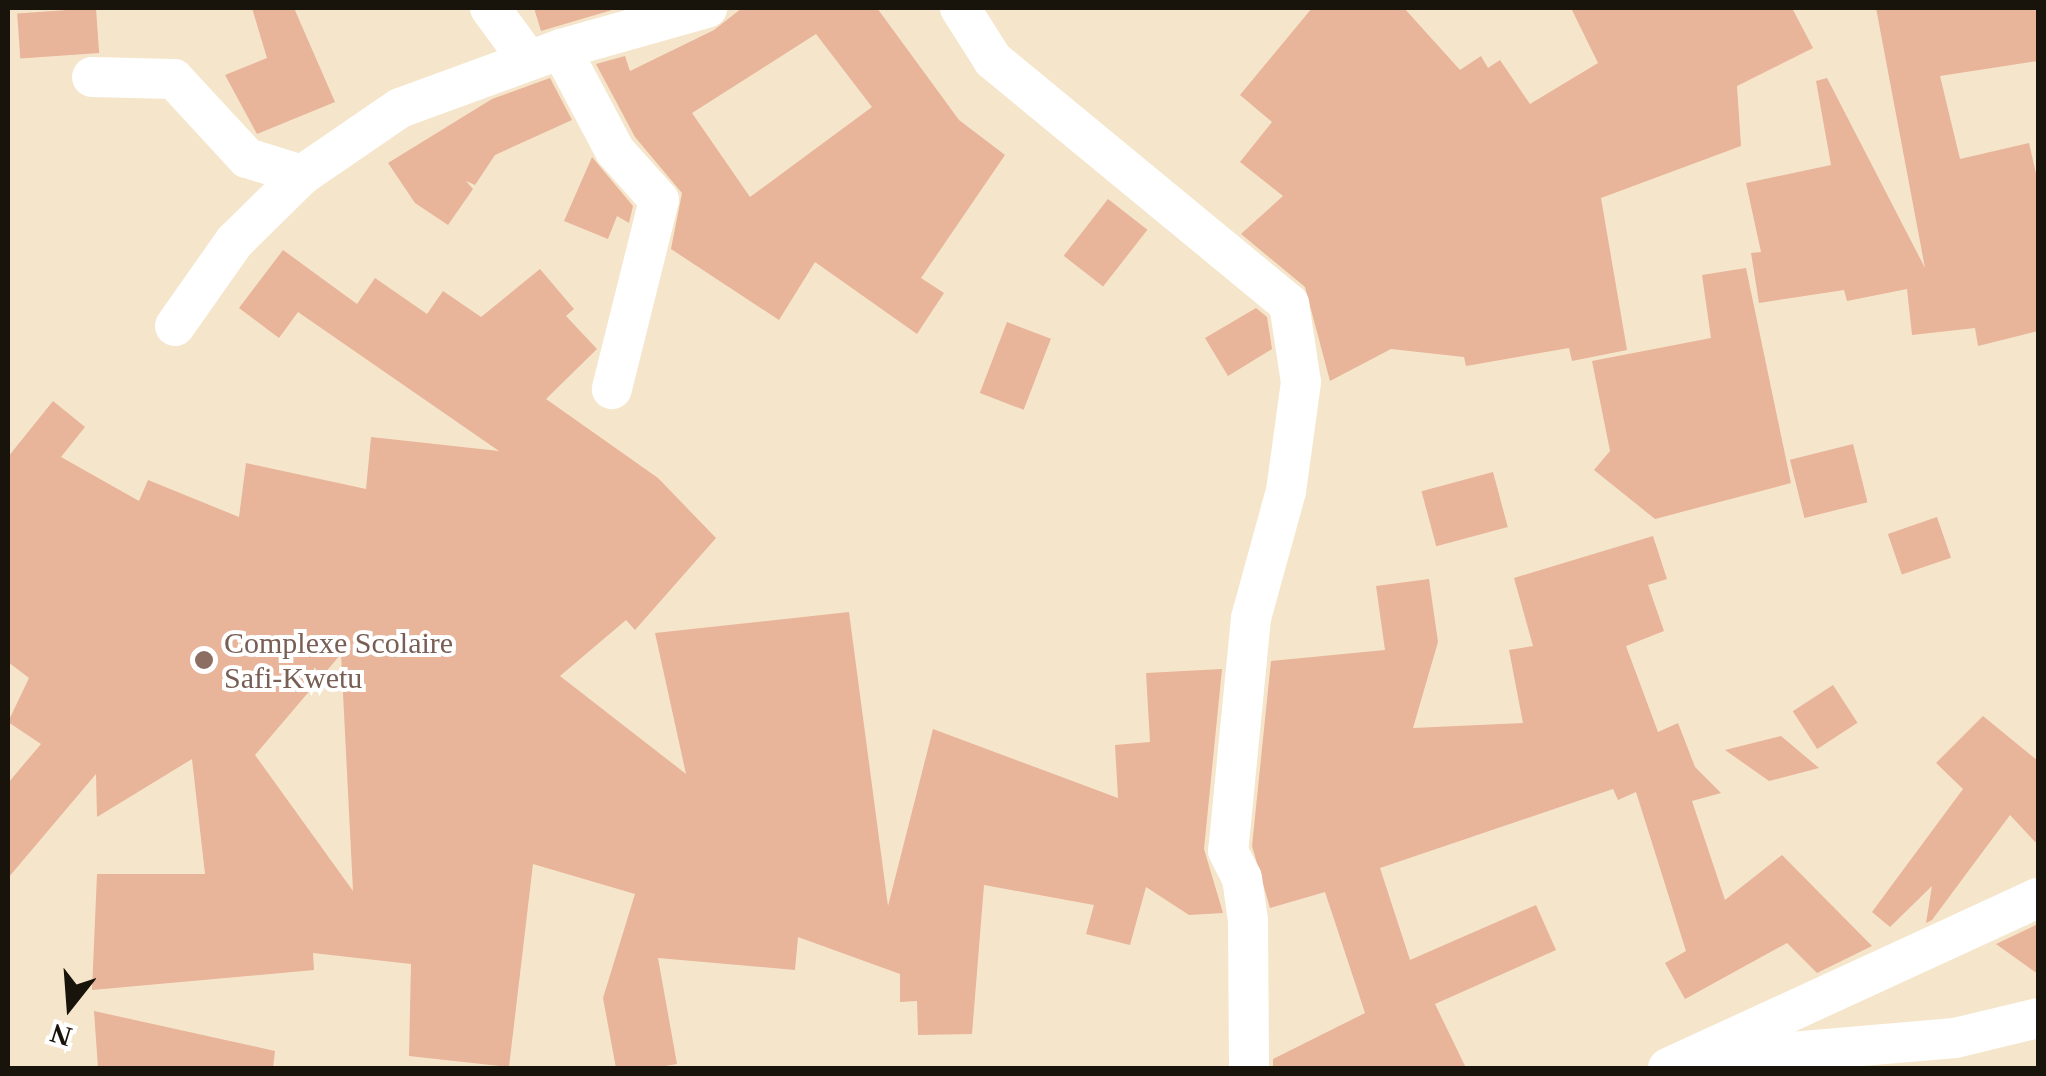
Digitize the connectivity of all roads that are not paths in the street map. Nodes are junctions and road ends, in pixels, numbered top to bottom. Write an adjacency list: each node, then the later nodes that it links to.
1 (490, 8): 4 (street)
2 (707, 8): 4 (street)
3 (960, 8): 12 (street)
4 (544, 54): 6 (street); 8 (street)
5 (92, 77): 6 (street)
6 (302, 174): 7 (street)
7 (176, 326)
8 (612, 389)
9 (2038, 898): 11 (street)
10 (2038, 1018): 11 (street)
11 (1674, 1065)
12 (1249, 1068)

